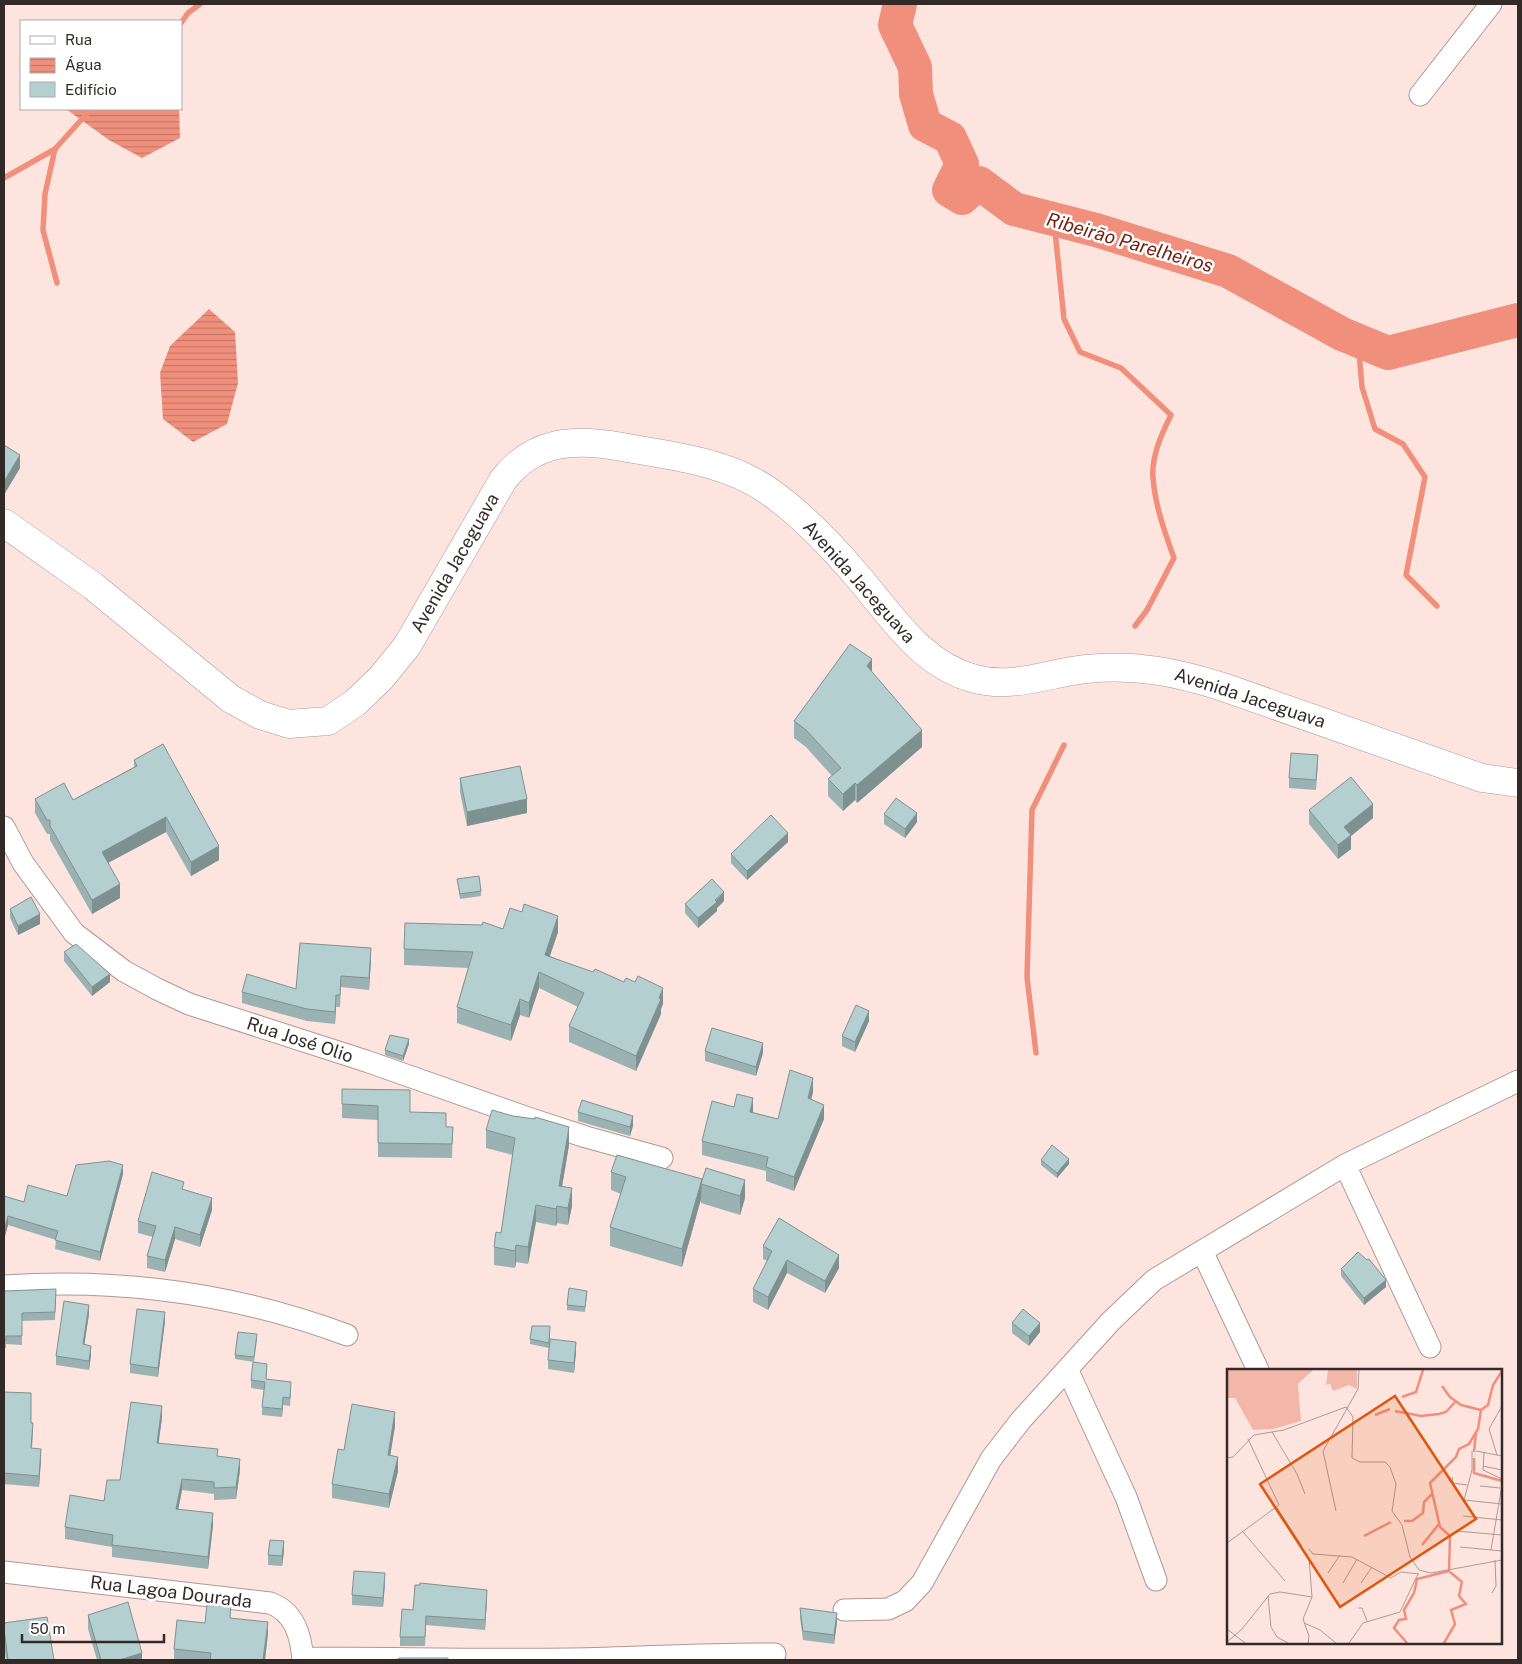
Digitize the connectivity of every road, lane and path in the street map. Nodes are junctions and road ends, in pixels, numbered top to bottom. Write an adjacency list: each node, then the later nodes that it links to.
1 (1491, 4): 2 (street)
2 (1420, 95)
3 (4, 523): 4 (main road, Avenida Jaceguava)
4 (1518, 783)
5 (4, 826): 7 (street, Rua José Olio)
6 (1518, 1081): 8 (street)
7 (662, 1158)
8 (1345, 1165): 9 (street); 12 (street)
9 (1202, 1251): 13 (street); 14 (street)
10 (4, 1286): 11 (street)
11 (347, 1335)
12 (1430, 1346)
13 (1258, 1369)
14 (1068, 1371): 16 (street); 17 (street)
15 (4, 1572): 19 (street, Rua Lagoa Dourada)
16 (1156, 1580)
17 (844, 1610)
18 (775, 1654): 19 (street, Rua Lagoa Dourada)
19 (303, 1659)

